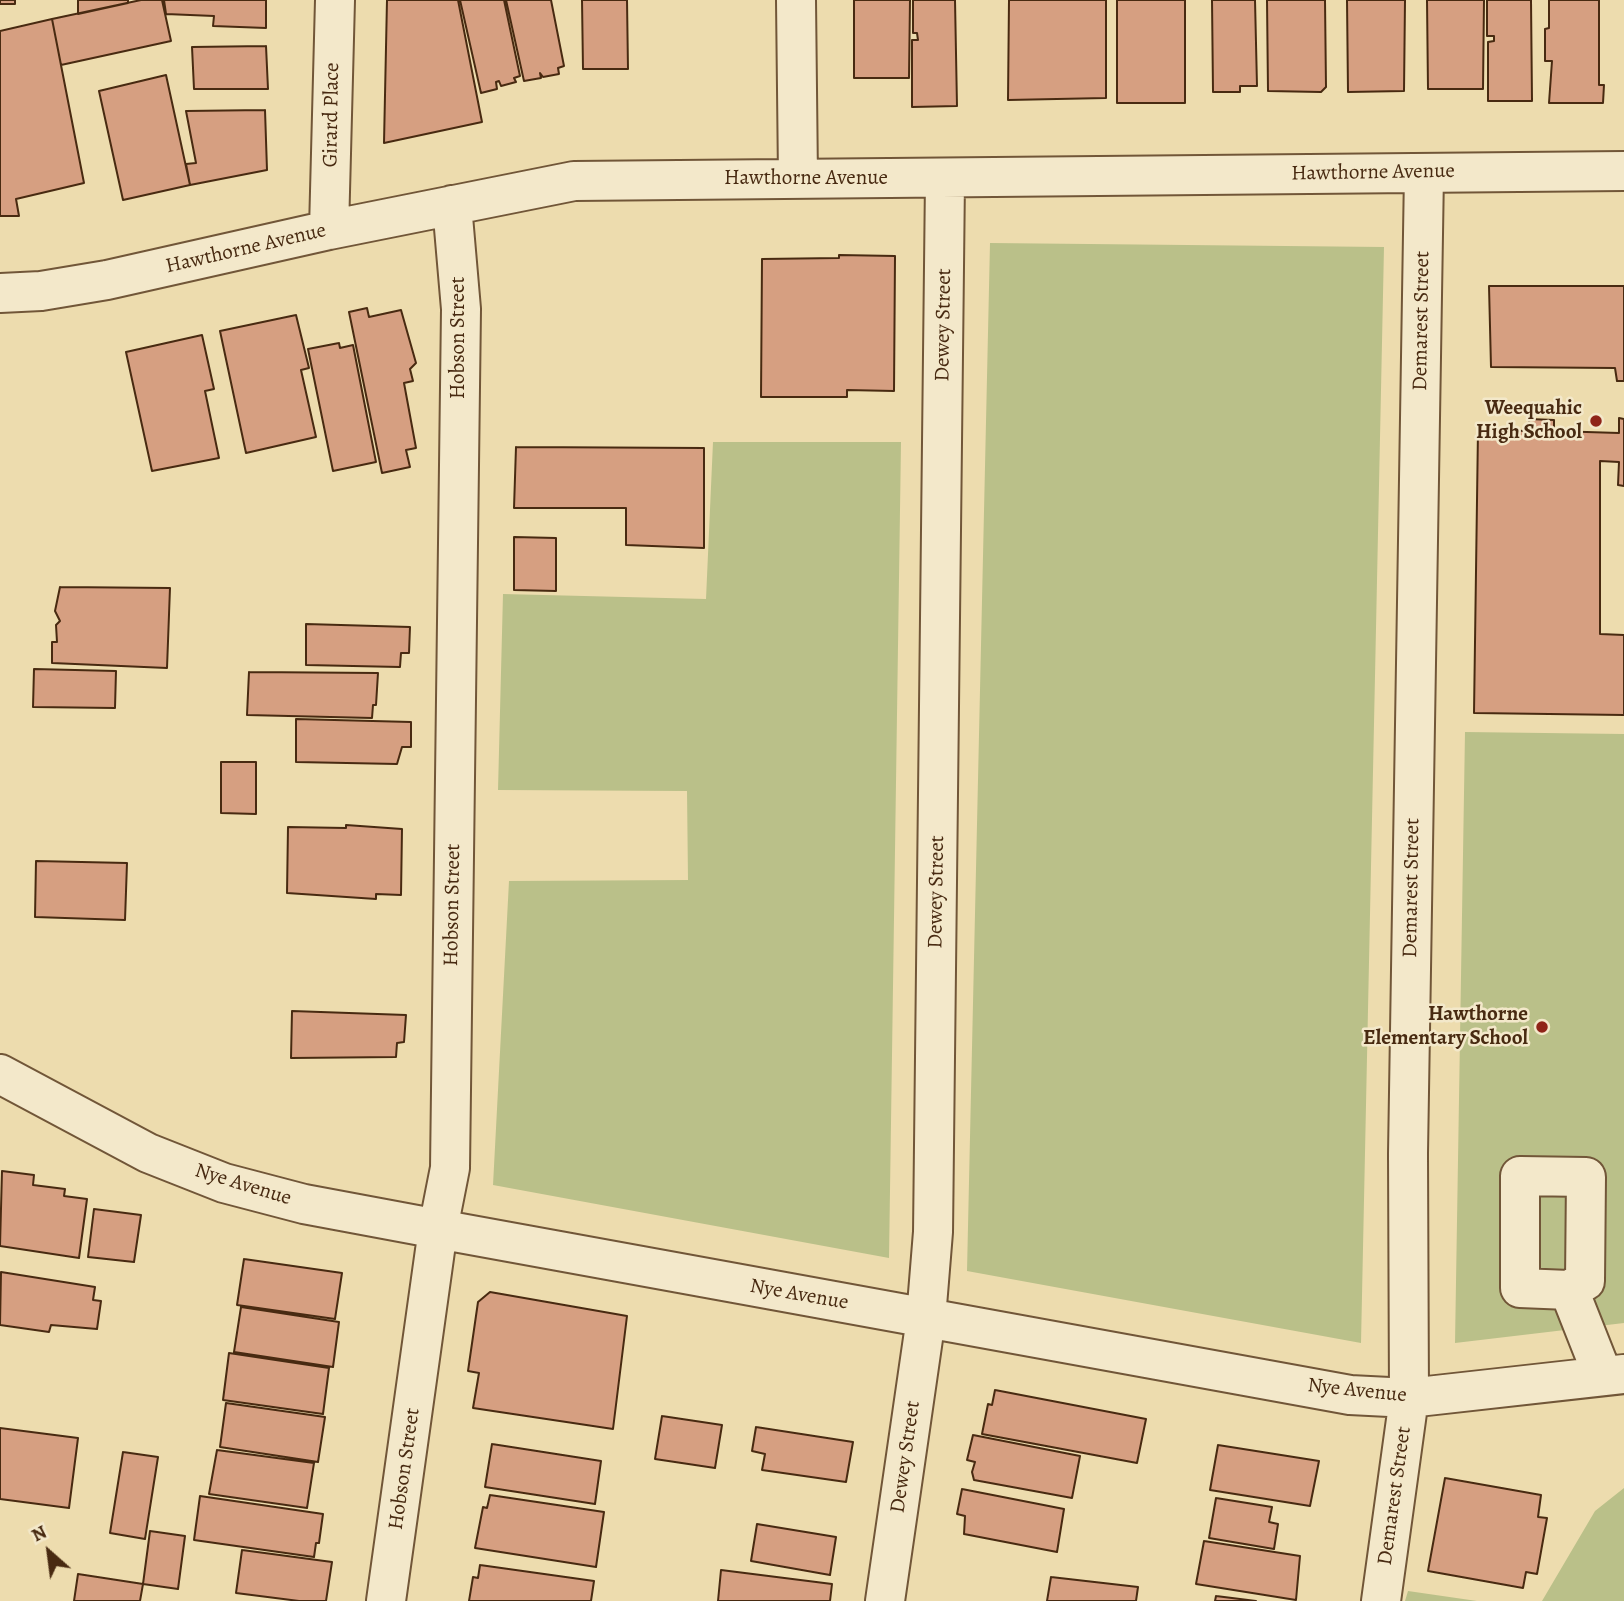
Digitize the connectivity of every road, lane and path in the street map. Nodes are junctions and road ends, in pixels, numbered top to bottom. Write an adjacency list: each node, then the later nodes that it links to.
1 (335, 0): 8 (street, Girard Place)
2 (796, 0): 5 (street)
3 (1624, 171): 4 (street, Hawthorne Avenue)
4 (1424, 173): 6 (street, Hawthorne Avenue); 15 (street, Demarest Street)
5 (798, 178): 6 (street, Hawthorne Avenue); 7 (street, Hawthorne Avenue)
6 (946, 179): 13 (street, Dewey Street)
7 (452, 205): 8 (street, Hawthorne Avenue); 11 (street, Hobson Street)
8 (329, 230): 9 (street, Hawthorne Avenue)
9 (0, 293)
10 (0, 1074): 11 (street, Nye Avenue)
11 (438, 1229): 13 (street, Nye Avenue); 16 (street, Hobson Street)
12 (1569, 1290): 14 (street)
13 (926, 1318): 15 (street, Nye Avenue); 17 (street, Dewey Street)
14 (1614, 1375): 15 (street, Nye Avenue)
15 (1409, 1398): 18 (street, Demarest Street)
16 (386, 1601)
17 (885, 1601)
18 (1381, 1601)

